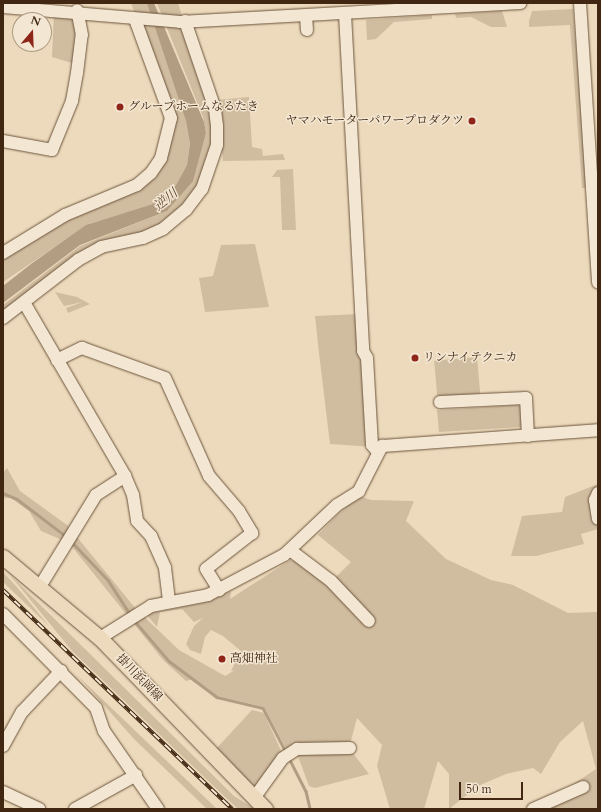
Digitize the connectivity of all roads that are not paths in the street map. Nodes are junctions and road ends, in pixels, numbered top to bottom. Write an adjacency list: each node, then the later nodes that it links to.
1 (520, 3): 6 (street)
2 (580, 3): 13 (street)
3 (5, 5): 4 (street)
4 (39, 5): 5 (street)
5 (77, 10): 8 (street); 11 (street)
6 (345, 14): 7 (street); 20 (street)
7 (306, 16): 9 (street); 10 (street)
8 (139, 19): 9 (street); 12 (street)
9 (182, 21): 14 (street)
10 (307, 30)
11 (3, 141)
12 (3, 253)
13 (598, 282)
14 (25, 304): 15 (street); 16 (street)
15 (3, 318)
16 (57, 360): 21 (street); 27 (street)
17 (440, 402): 19 (street)
18 (598, 430): 19 (street)
19 (528, 436): 20 (street)
20 (377, 451): 24 (street)
21 (125, 476): 26 (street); 28 (street)
22 (598, 493): 23 (street)
23 (598, 519)
24 (290, 550): 27 (street); 30 (street)
25 (3, 557): 26 (main road, 掛川浜岡線)
26 (39, 588): 31 (main road, 掛川浜岡線)
27 (219, 590): 28 (street)
28 (169, 602): 31 (street)
29 (3, 614): 32 (street)
30 (369, 621)
31 (100, 638): 38 (main road, 掛川浜岡線)
32 (61, 671): 33 (street); 35 (street)
33 (4, 739)
34 (350, 748): 38 (street)
35 (136, 775): 40 (street); 41 (street)
36 (583, 787): 43 (street)
37 (3, 792): 39 (street)
38 (254, 798): 42 (main road, 掛川浜岡線)
39 (39, 809)
40 (75, 809)
41 (158, 809)
42 (265, 809)
43 (533, 809)

